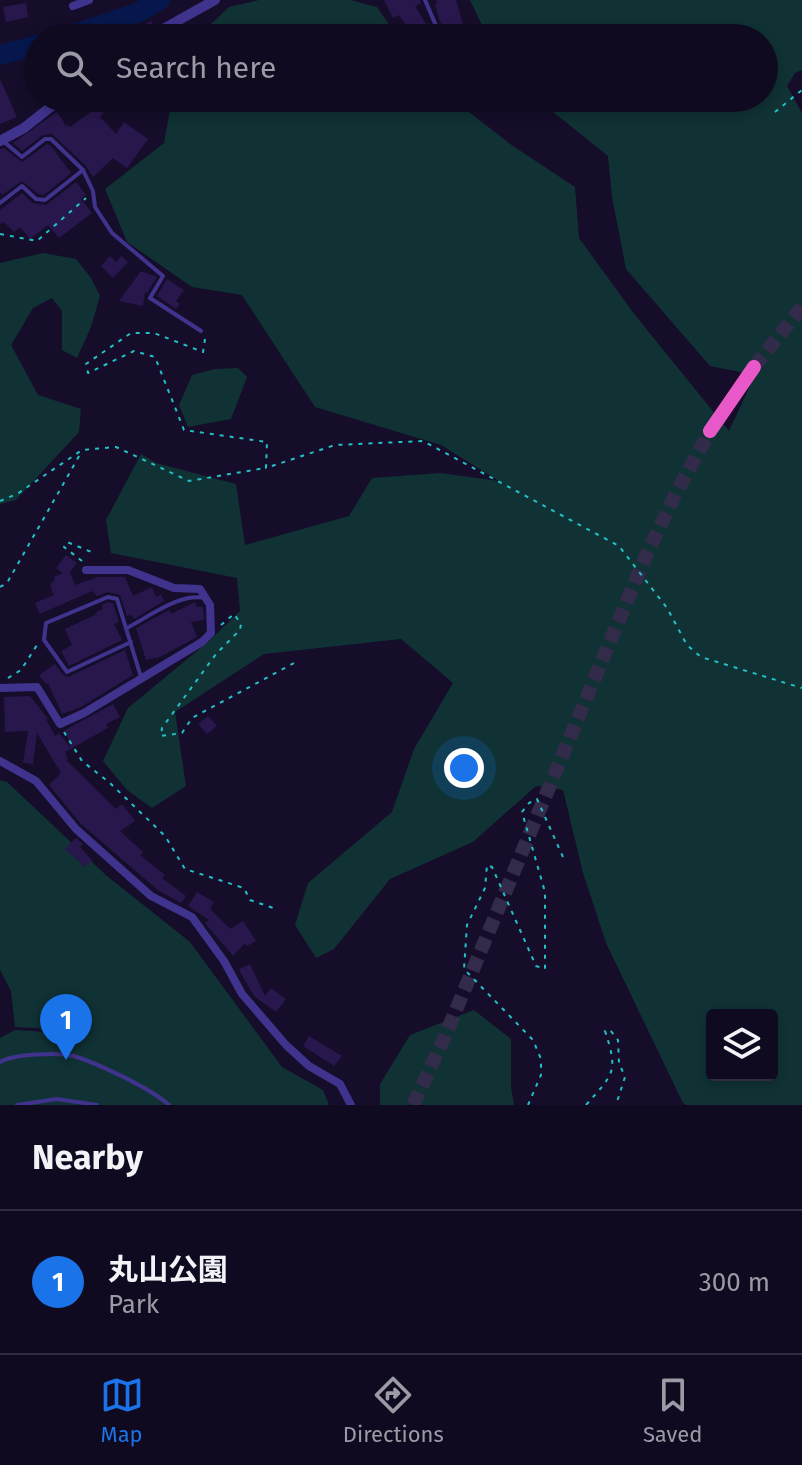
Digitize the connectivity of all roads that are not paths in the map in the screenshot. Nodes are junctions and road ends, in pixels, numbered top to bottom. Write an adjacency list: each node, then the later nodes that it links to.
1 (89, 0): 4 (street)
2 (215, 0): 5 (street)
3 (425, 0): 6 (lane)
4 (73, 6)
5 (172, 24)
6 (435, 24)
7 (44, 112): 8 (street)
8 (0, 140): 9 (lane)
9 (83, 170): 10 (lane); 11 (lane)
10 (0, 203)
11 (201, 331)
12 (754, 367): 13 (highway)
13 (710, 431)
14 (89, 570): 15 (street)
15 (207, 598): 16 (lane); 18 (street)
16 (127, 628): 17 (lane); 17 (lane)
17 (131, 642): 18 (lane)
18 (142, 679): 19 (street)
19 (0, 688)
20 (0, 761): 25 (street)
21 (0, 1062): 24 (lane)
22 (17, 1105): 23 (lane)
23 (97, 1105)
24 (169, 1105)
25 (351, 1105)

